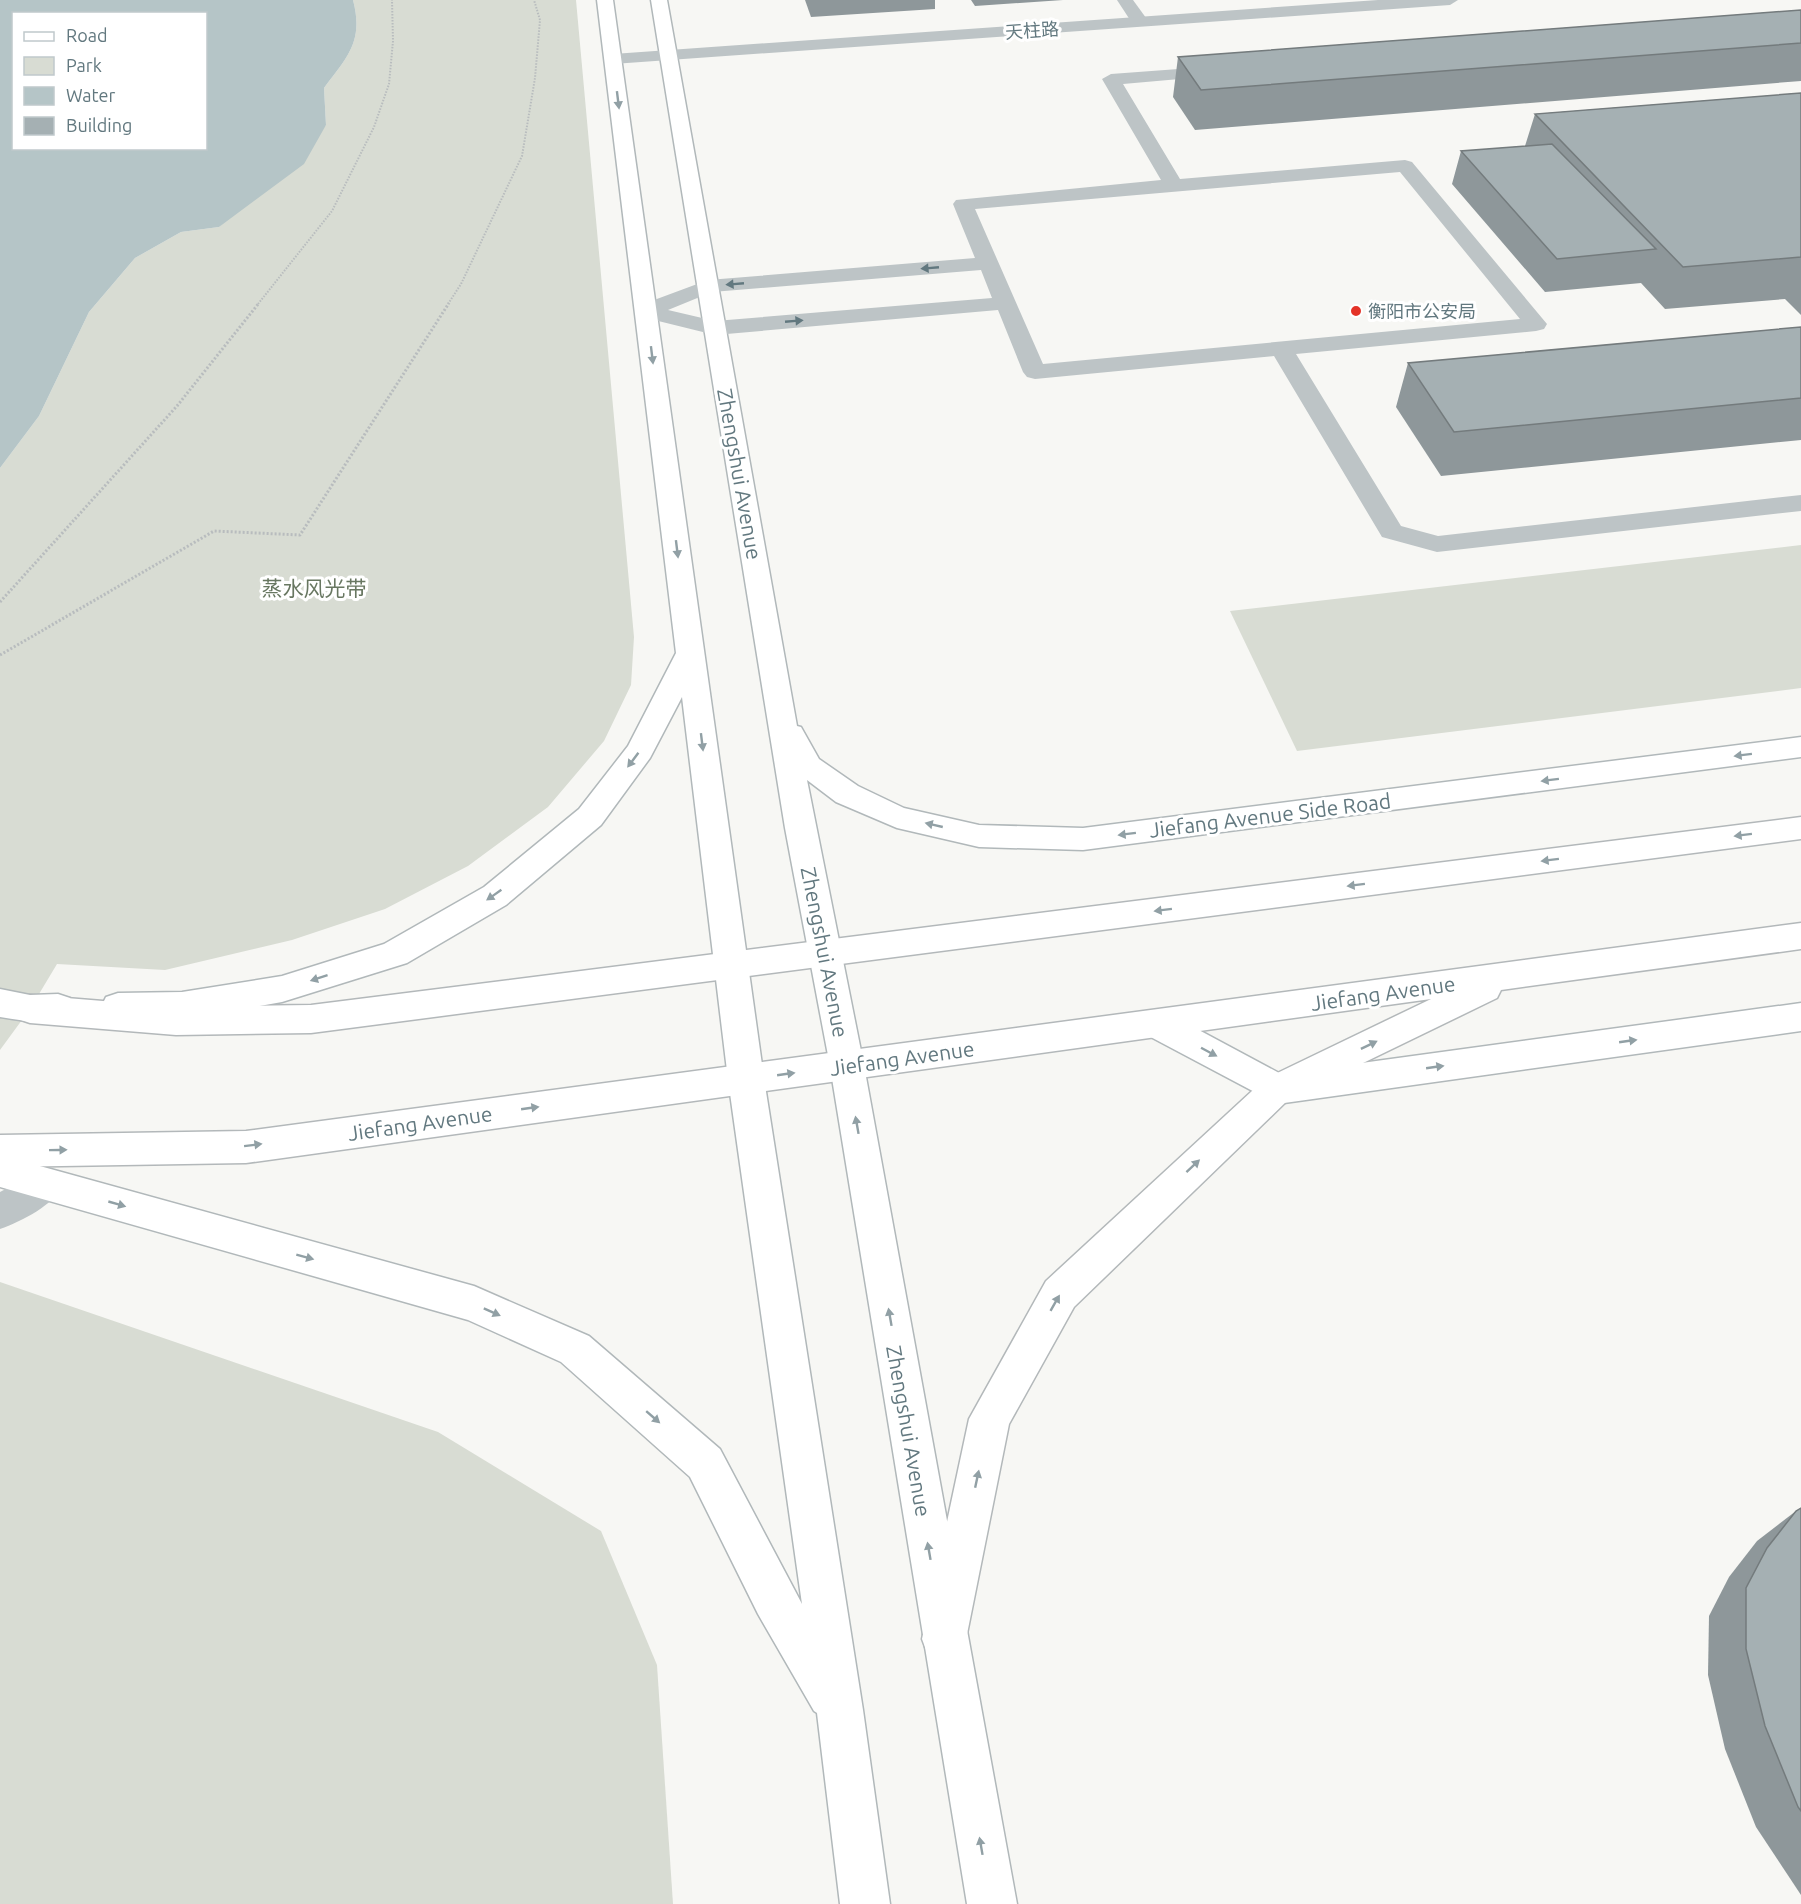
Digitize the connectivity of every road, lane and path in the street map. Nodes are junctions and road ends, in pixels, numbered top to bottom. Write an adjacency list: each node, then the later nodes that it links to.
1 (392, 0): 19 (path)
2 (534, 0): 21 (path)
3 (605, 0): 9 (main road)
4 (659, 0): 8 (main road, Zhengshui Avenue)
5 (1125, 0): 7 (street)
6 (1450, 0): 7 (street, 天柱路)
7 (1140, 22): 8 (street, 天柱路)
8 (668, 56): 9 (street, 天柱路); 13 (main road, Zhengshui Avenue)
9 (613, 59): 15 (main road, one-way to 15)
10 (1242, 70): 11 (street)
11 (1174, 185): 12 (street); 17 (street)
12 (988, 263): 13 (street, one-way to 13); 14 (street)
13 (708, 286): 15 (street); 16 (main road, Zhengshui Avenue)
14 (1005, 303): 16 (street, one-way to 14); 17 (street)
15 (646, 311): 16 (street); 20 (main road, one-way to 20)
16 (715, 328): 22 (main road, Zhengshui Avenue)
17 (1281, 349): 18 (street)
18 (1801, 502)
19 (0, 602)
20 (690, 653): 27 (main road, one-way to 27); 29 (main road, one-way to 29)
21 (0, 655)
22 (782, 717): 23 (main road, Jiefang Avenue Side Road, one-way to 22); 26 (main road, Zhengshui Avenue)
23 (1801, 747)
24 (1801, 828): 26 (main road, one-way to 26)
25 (1801, 936): 28 (main road, Jiefang Avenue)
26 (825, 953): 27 (main road); 32 (main road, Zhengshui Avenue)
27 (731, 966): 29 (main road); 33 (main road)
28 (1513, 975): 31 (main road, Jiefang Avenue); 34 (main road, one-way to 28)
29 (15, 1006)
30 (1801, 1017): 34 (main road, one-way to 30)
31 (1157, 1024): 32 (main road, Jiefang Avenue); 34 (main road, one-way to 34)
32 (847, 1066): 33 (main road, Jiefang Avenue, one-way to 32); 39 (main road, Zhengshui Avenue, one-way to 32)
33 (746, 1080): 35 (main road, Jiefang Avenue, one-way to 33); 40 (main road)
34 (1278, 1089): 39 (main road, one-way to 34)
35 (0, 1150)
36 (0, 1171): 37 (main road)
37 (46, 1184): 38 (street); 40 (main road, one-way to 40)
38 (0, 1212)
39 (944, 1639): 42 (main road, Zhengshui Avenue, one-way to 39)
40 (840, 1710): 41 (main road)
41 (866, 1904)
42 (992, 1904)

